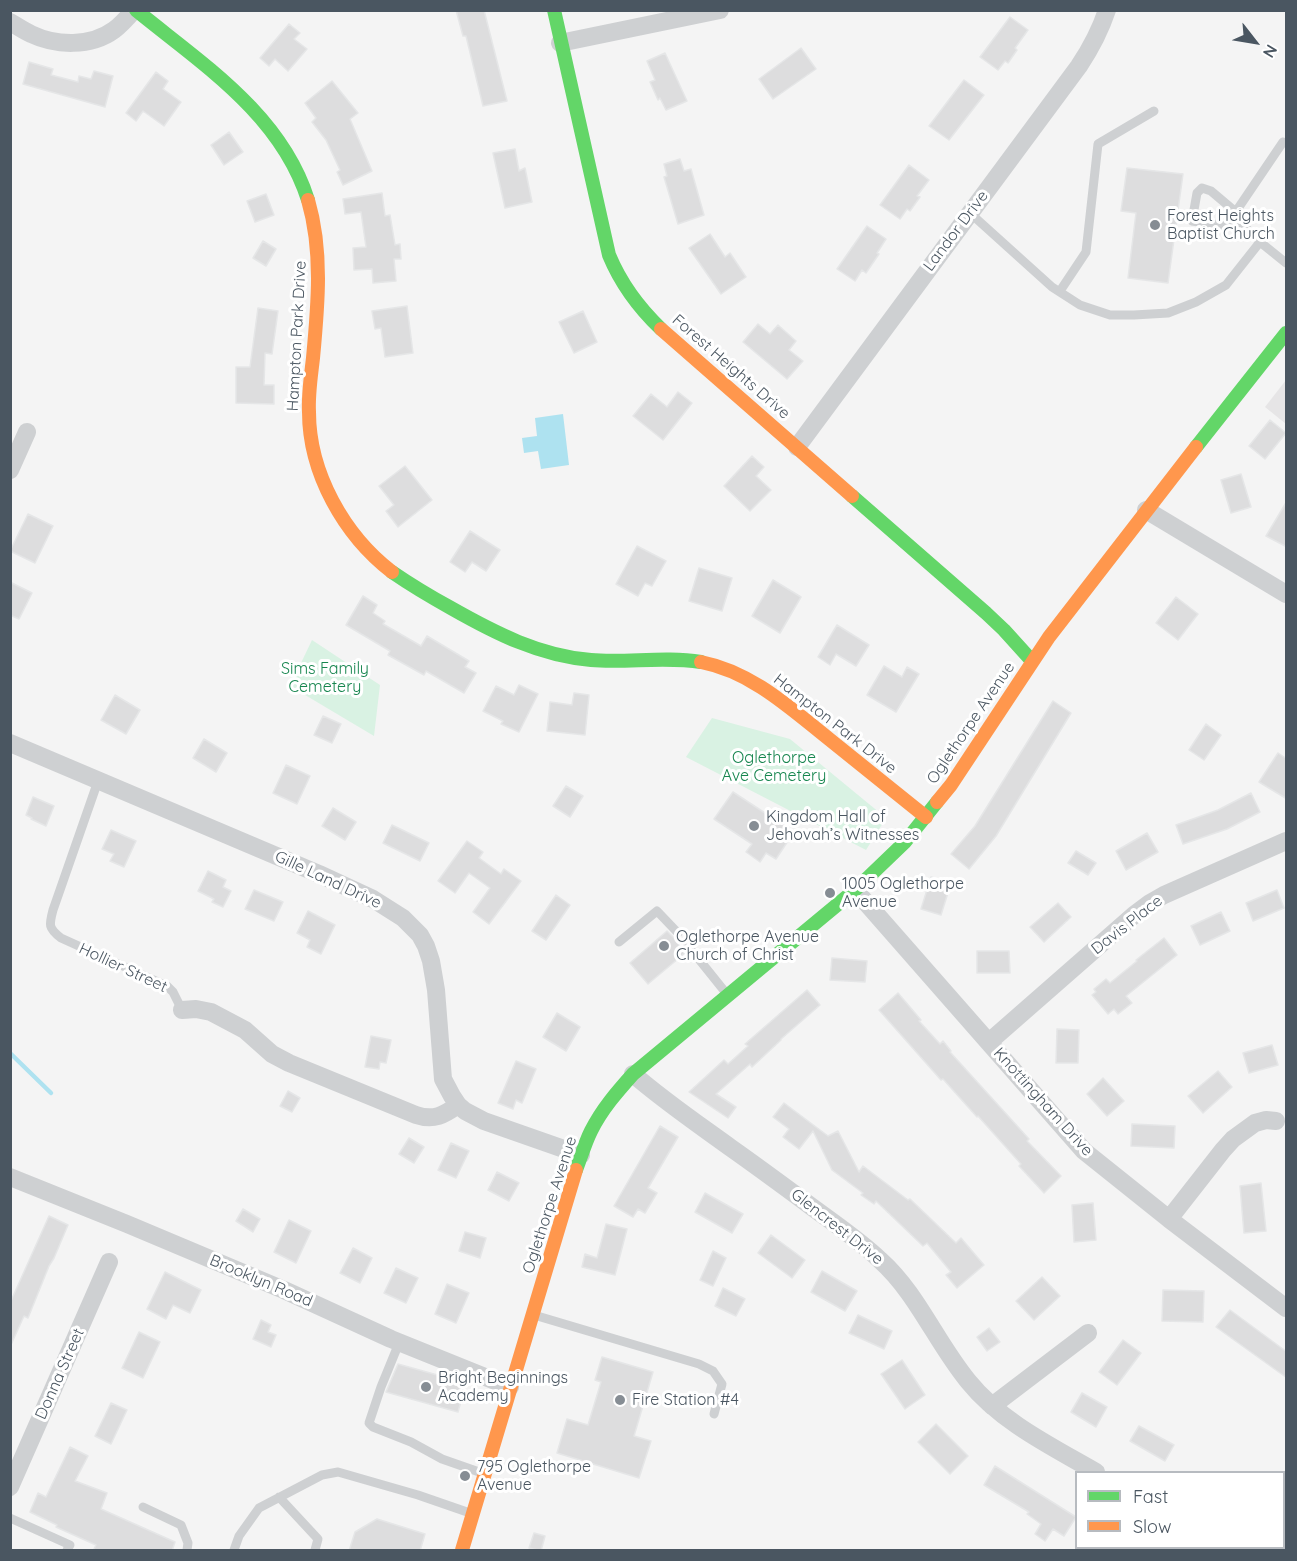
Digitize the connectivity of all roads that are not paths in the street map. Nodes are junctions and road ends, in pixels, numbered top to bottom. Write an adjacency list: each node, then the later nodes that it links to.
1 (135, 10): 5 (street); 24 (street, Hampton Park Drive)
2 (554, 10): 6 (street, Forest Heights Drive)
3 (720, 10): 6 (street)
4 (1107, 10): 9 (street, Landor Drive)
5 (10, 22)
6 (560, 44): 17 (street, Forest Heights Drive)
7 (1154, 111): 14 (lane)
8 (1283, 142): 10 (lane)
9 (970, 213): 14 (lane); 17 (street, Landor Drive)
10 (1237, 213): 11 (lane); 11 (lane)
11 (1233, 227): 12 (lane)
12 (1260, 242): 13 (lane); 14 (lane)
13 (1287, 263)
14 (1060, 291)
15 (1287, 333): 19 (street, Oglethorpe Avenue)
16 (27, 432): 18 (street)
17 (797, 447): 21 (street, Forest Heights Drive)
18 (10, 470)
19 (1146, 510): 20 (street); 21 (street, Oglethorpe Avenue)
20 (1287, 594)
21 (1032, 661): 24 (street, Oglethorpe Avenue)
22 (10, 743): 23 (street, Gille Land Drive)
23 (98, 781): 31 (lane, Hollier Street); 34 (street, Gille Land Drive)
24 (926, 817): 26 (street, Oglethorpe Avenue)
25 (1287, 841): 32 (street, Davis Place)
26 (855, 890): 30 (street, Oglethorpe Avenue); 32 (street, Knottingham Drive)
27 (678, 933): 28 (lane)
28 (619, 942)
29 (685, 942): 30 (lane)
30 (728, 994): 33 (street, Oglethorpe Avenue)
31 (182, 1010): 34 (street, Hollier Street)
32 (989, 1042): 38 (street, Knottingham Drive)
33 (633, 1074): 36 (street, Oglethorpe Avenue); 45 (street, Glencrest Drive)
34 (458, 1105): 36 (street)
35 (1276, 1121): 38 (street)
36 (581, 1155): 41 (street, Oglethorpe Avenue)
37 (10, 1177): 43 (street, Brooklyn Road)
38 (1169, 1219): 40 (street, Knottingham Drive)
39 (109, 1262): 49 (street, Donna Street)
40 (1287, 1308)
41 (531, 1315): 44 (street, Oglethorpe Avenue); 46 (lane)
42 (1088, 1333): 45 (street)
43 (399, 1343): 44 (street, Brooklyn Road); 48 (lane)
44 (510, 1387): 48 (street, Oglethorpe Avenue)
45 (992, 1406): 47 (street, Glencrest Drive)
46 (714, 1414)
47 (1093, 1471)
48 (485, 1474): 52 (street, Oglethorpe Avenue)
49 (10, 1487)
50 (279, 1497): 52 (lane); 56 (lane); 57 (lane)
51 (143, 1507): 55 (lane)
52 (473, 1514): 58 (street, Oglethorpe Avenue)
53 (10, 1518): 54 (lane)
54 (67, 1551)
55 (188, 1551)
56 (234, 1551)
57 (315, 1551)
58 (462, 1551)

